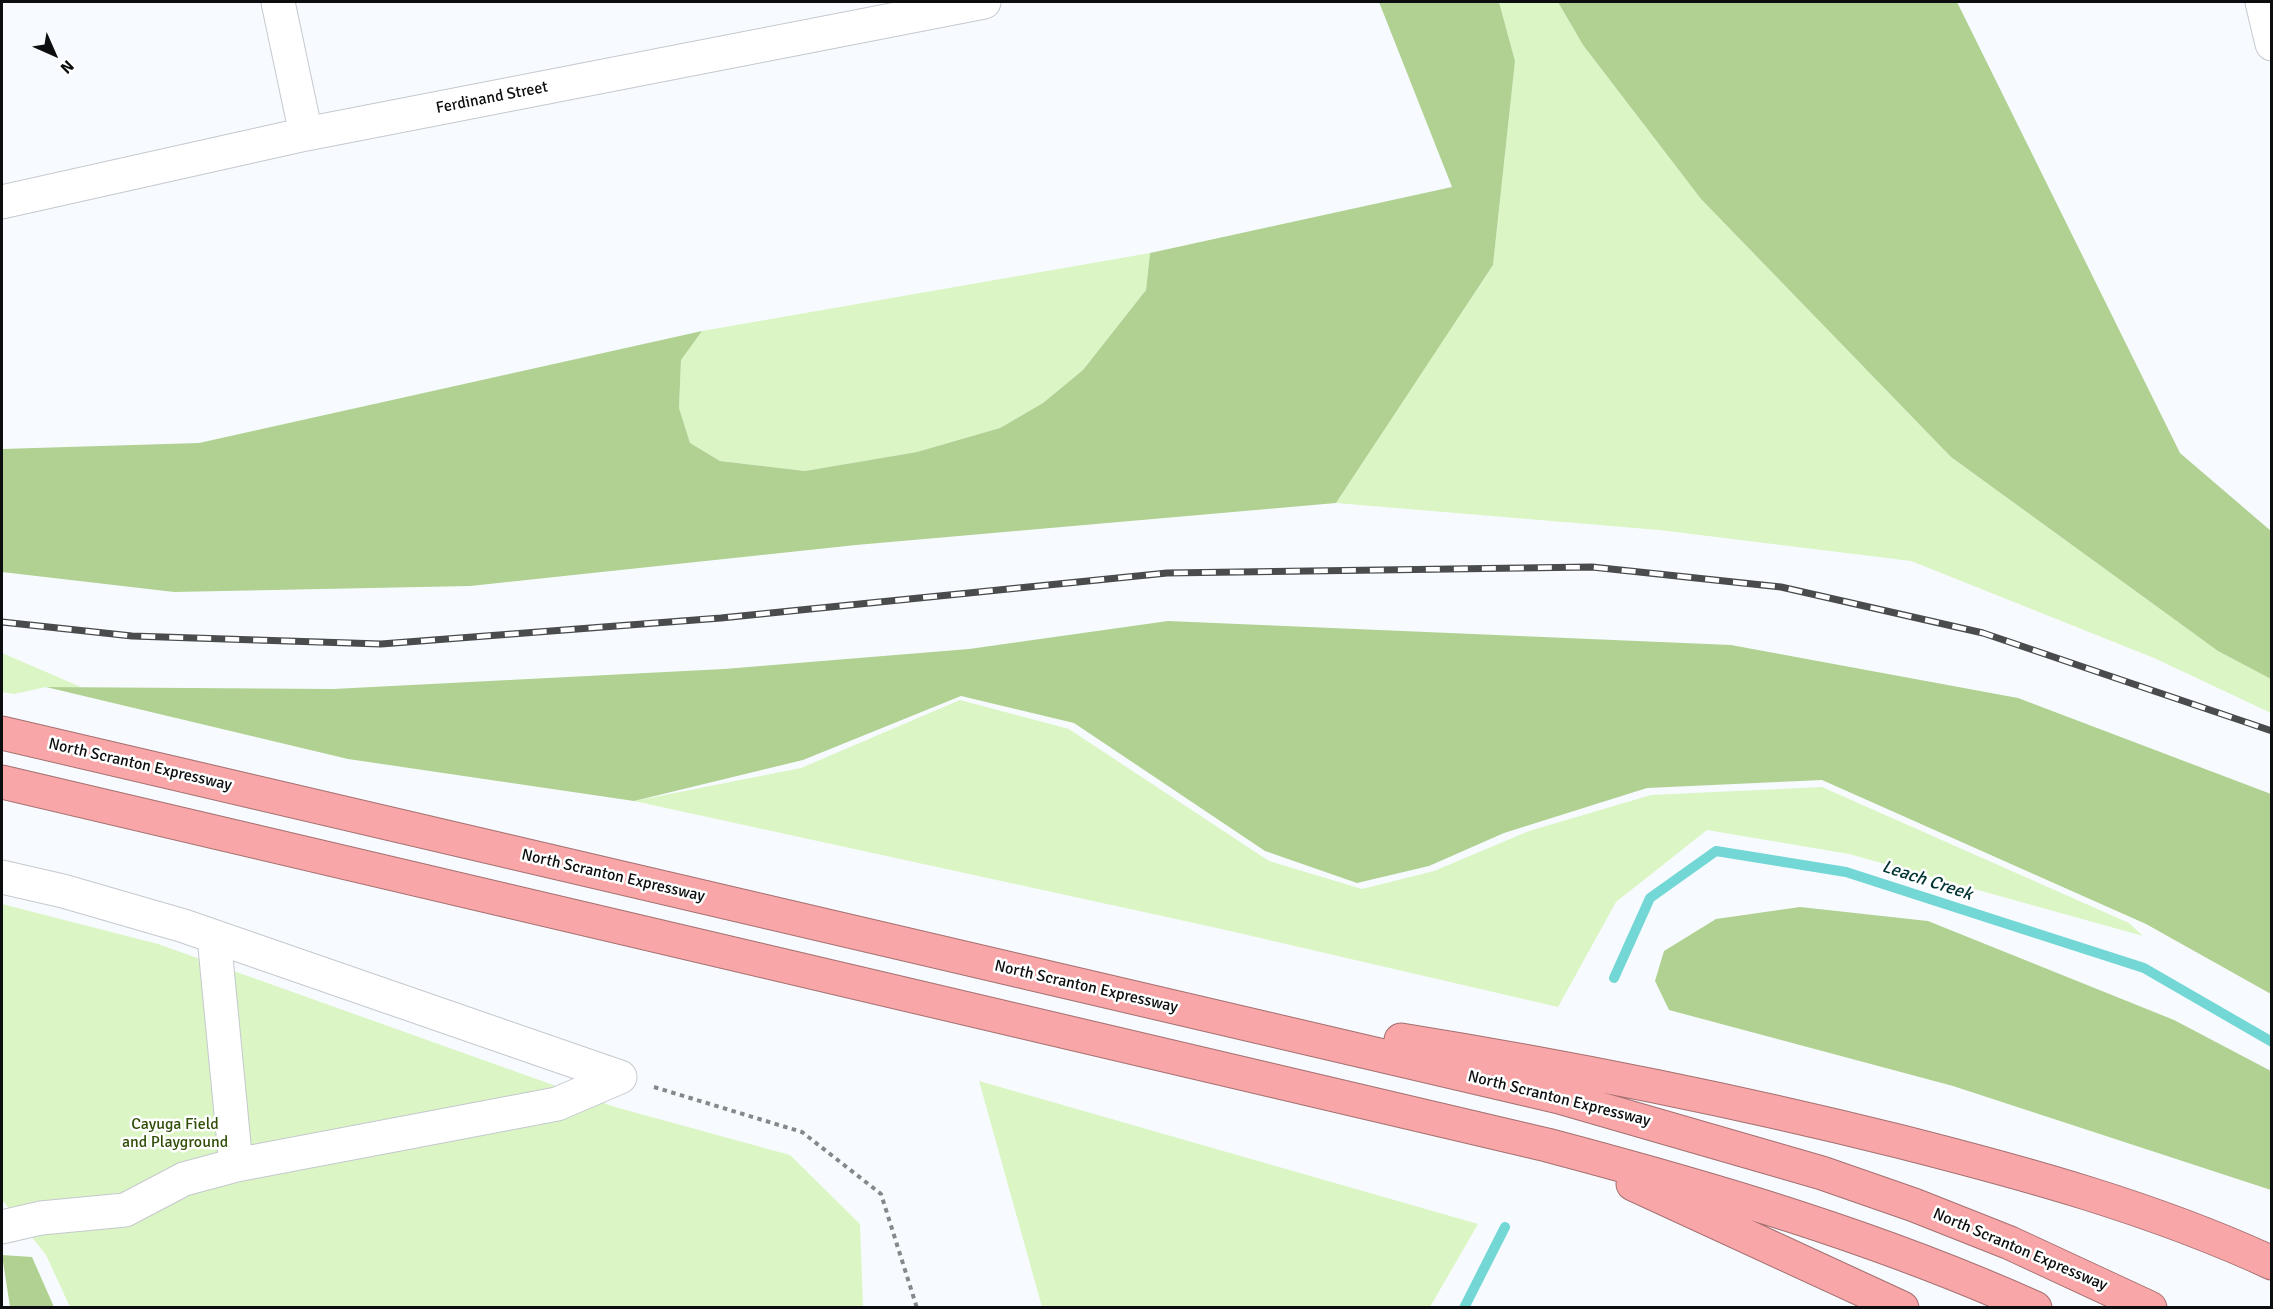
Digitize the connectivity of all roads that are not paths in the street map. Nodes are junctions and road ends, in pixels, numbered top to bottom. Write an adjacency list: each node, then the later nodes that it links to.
1 (278, 2): 5 (street)
2 (984, 2): 5 (street, Ferdinand Street)
3 (2262, 2): 4 (street)
4 (2271, 44)
5 (306, 134): 6 (street, Ferdinand Street)
6 (2, 202)
7 (2, 733): 11 (highway, North Scranton Expressway)
8 (2, 782): 12 (highway)
9 (2, 877): 10 (street)
10 (214, 937): 13 (street); 13 (street)
11 (1121, 995): 15 (highway); 18 (highway, North Scranton Expressway)
12 (1547, 1144): 16 (highway); 17 (highway)
13 (236, 1165): 14 (street)
14 (2, 1227)
15 (2271, 1263)
16 (1902, 1308)
17 (2035, 1308)
18 (2150, 1308)

